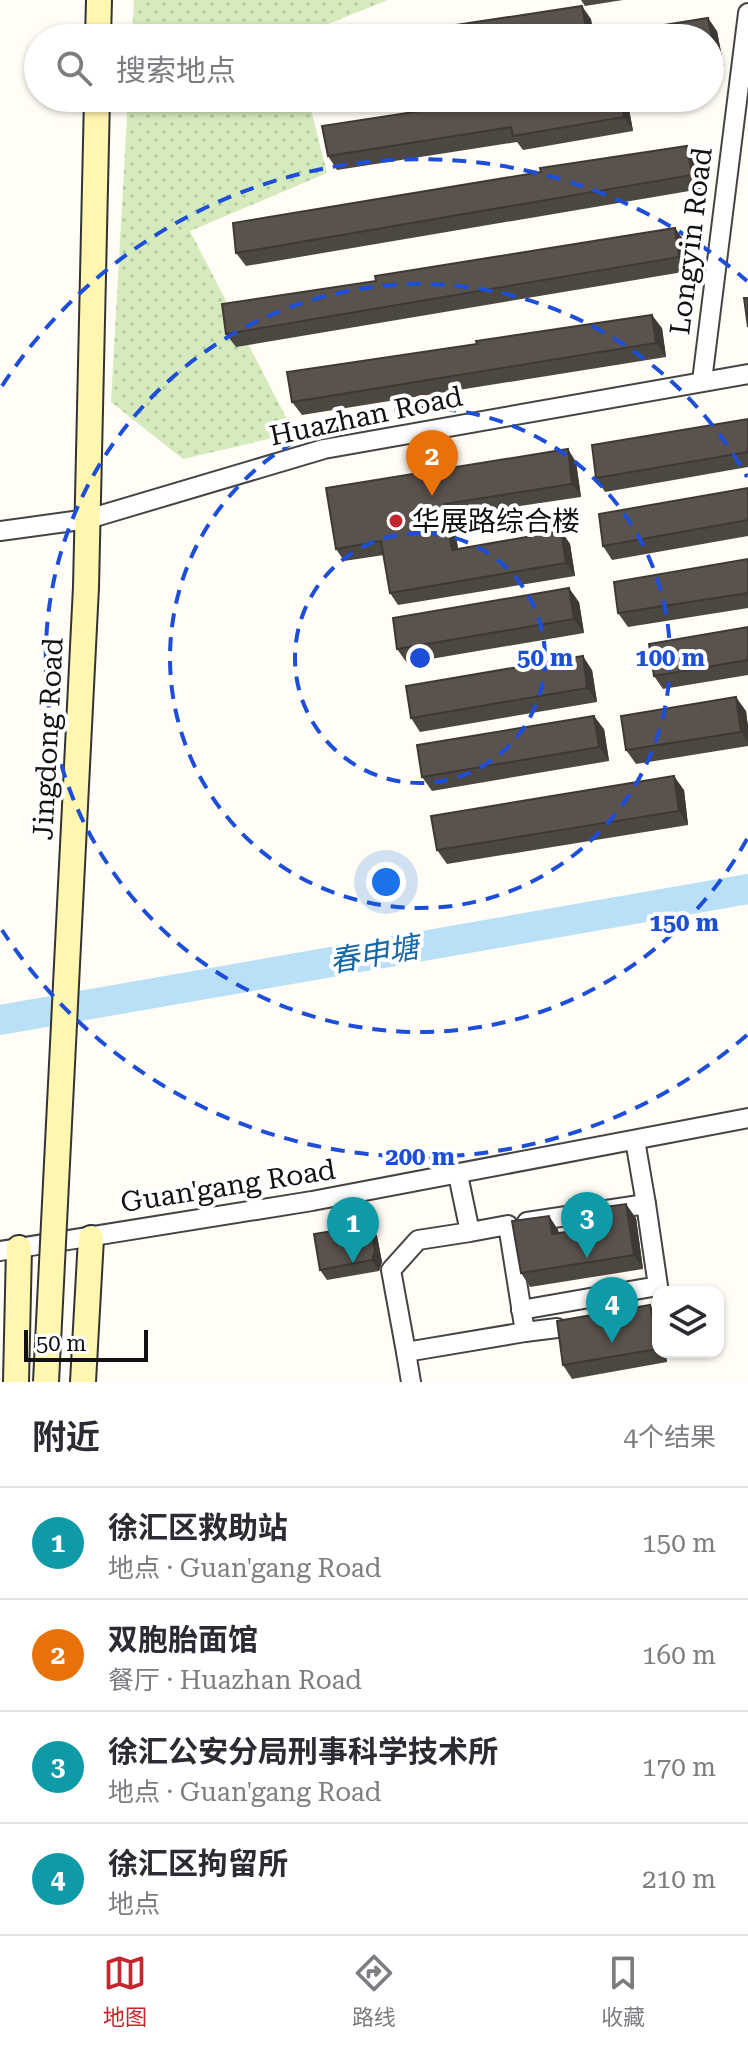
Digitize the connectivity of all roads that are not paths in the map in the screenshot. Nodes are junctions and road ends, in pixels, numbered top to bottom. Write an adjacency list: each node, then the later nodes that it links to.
1 (99, 0): 3 (street)
2 (748, 13): 6 (street, Longyin Road)
3 (98, 24)
4 (97, 112): 7 (street, Jingdong Road)
5 (748, 374): 6 (street, Huazhan Road)
6 (702, 381): 7 (street, Huazhan Road)
7 (88, 519): 8 (street, Huazhan Road); 22 (street, Jingdong Road, bridge)
8 (0, 531)
9 (748, 1118): 10 (street, Guan'gang Road)
10 (635, 1140): 11 (street, Guan'gang Road); 12 (street)
11 (458, 1175): 14 (street); 15 (street, Guan'gang Road)
12 (646, 1204): 13 (street); 17 (street)
13 (508, 1225): 14 (street); 17 (street)
14 (470, 1232): 20 (street)
15 (91, 1238): 16 (street, Guan'gang Road); 23 (street)
16 (9, 1249): 21 (street)
17 (521, 1310): 19 (street)
18 (557, 1328): 19 (street)
19 (525, 1332): 20 (street)
20 (406, 1352): 24 (street)
21 (16, 1382)
22 (46, 1382)
23 (83, 1382)
24 (411, 1382)

